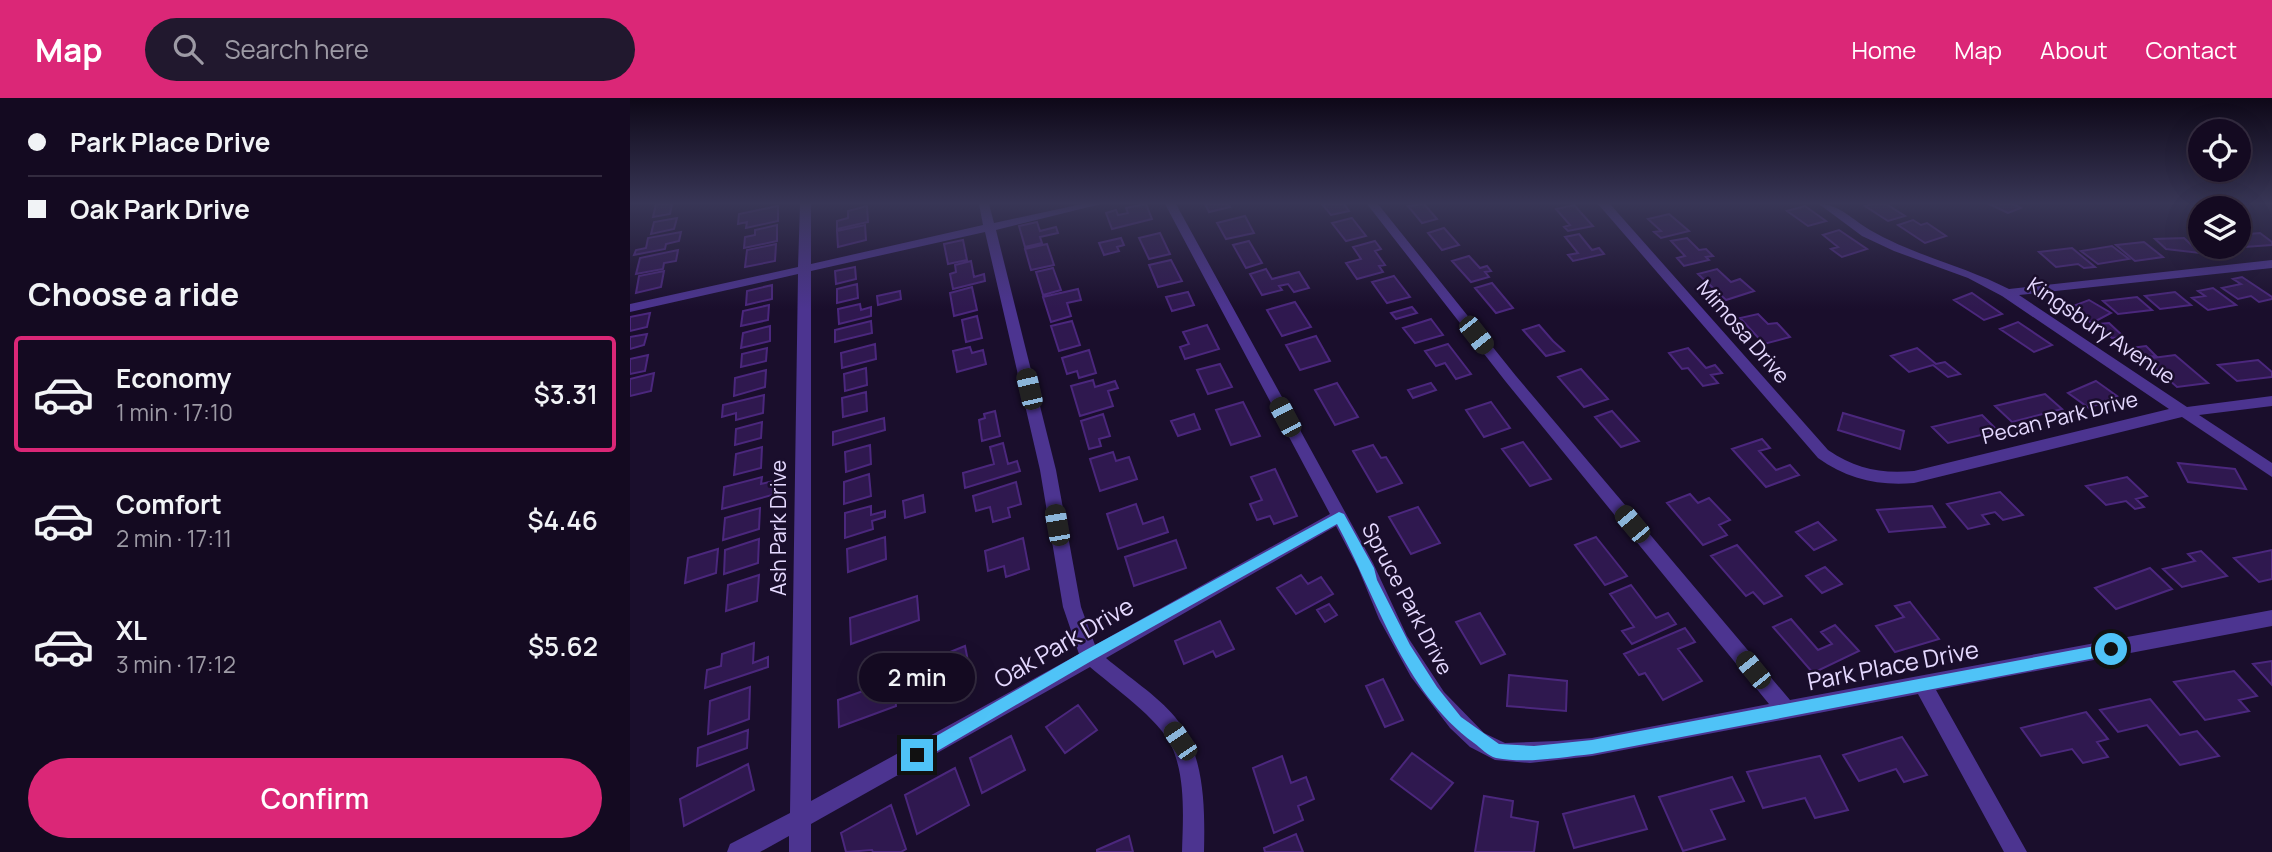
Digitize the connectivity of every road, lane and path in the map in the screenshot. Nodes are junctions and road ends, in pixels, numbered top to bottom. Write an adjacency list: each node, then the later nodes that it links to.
1 (804, 239): 9 (street, Ash Park Drive)
2 (936, 239): 9 (street)
3 (993, 239): 18 (street)
4 (1189, 239): 16 (street, Spruce Park Drive)
5 (1399, 239): 20 (street)
6 (1635, 239): 15 (street, Mimosa Drive)
7 (1879, 239): 10 (street, Kingsbury Avenue)
8 (2272, 264): 10 (street)
9 (804, 269): 11 (street); 22 (street, Ash Park Drive)
10 (2007, 293): 13 (street, Kingsbury Avenue)
11 (630, 308)
12 (2272, 401): 13 (street, Pecan Park Drive)
13 (2184, 411): 14 (street, Kingsbury Avenue); 15 (street, Pecan Park Drive)
14 (2272, 471)
15 (1860, 475)
16 (1339, 517): 18 (street, Oak Park Drive); 21 (street, Spruce Park Drive)
17 (2272, 618): 19 (street, Park Place Drive)
18 (1089, 655): 22 (street, Oak Park Drive); 25 (street)
19 (1923, 685): 20 (street, Park Place Drive); 26 (street)
20 (1787, 711): 21 (street, Park Place Drive)
21 (1482, 743)
22 (801, 818): 23 (street, Oak Park Drive); 24 (street, Ash Park Drive)
23 (738, 852)
24 (800, 852)
25 (1193, 852)
26 (2017, 852)

